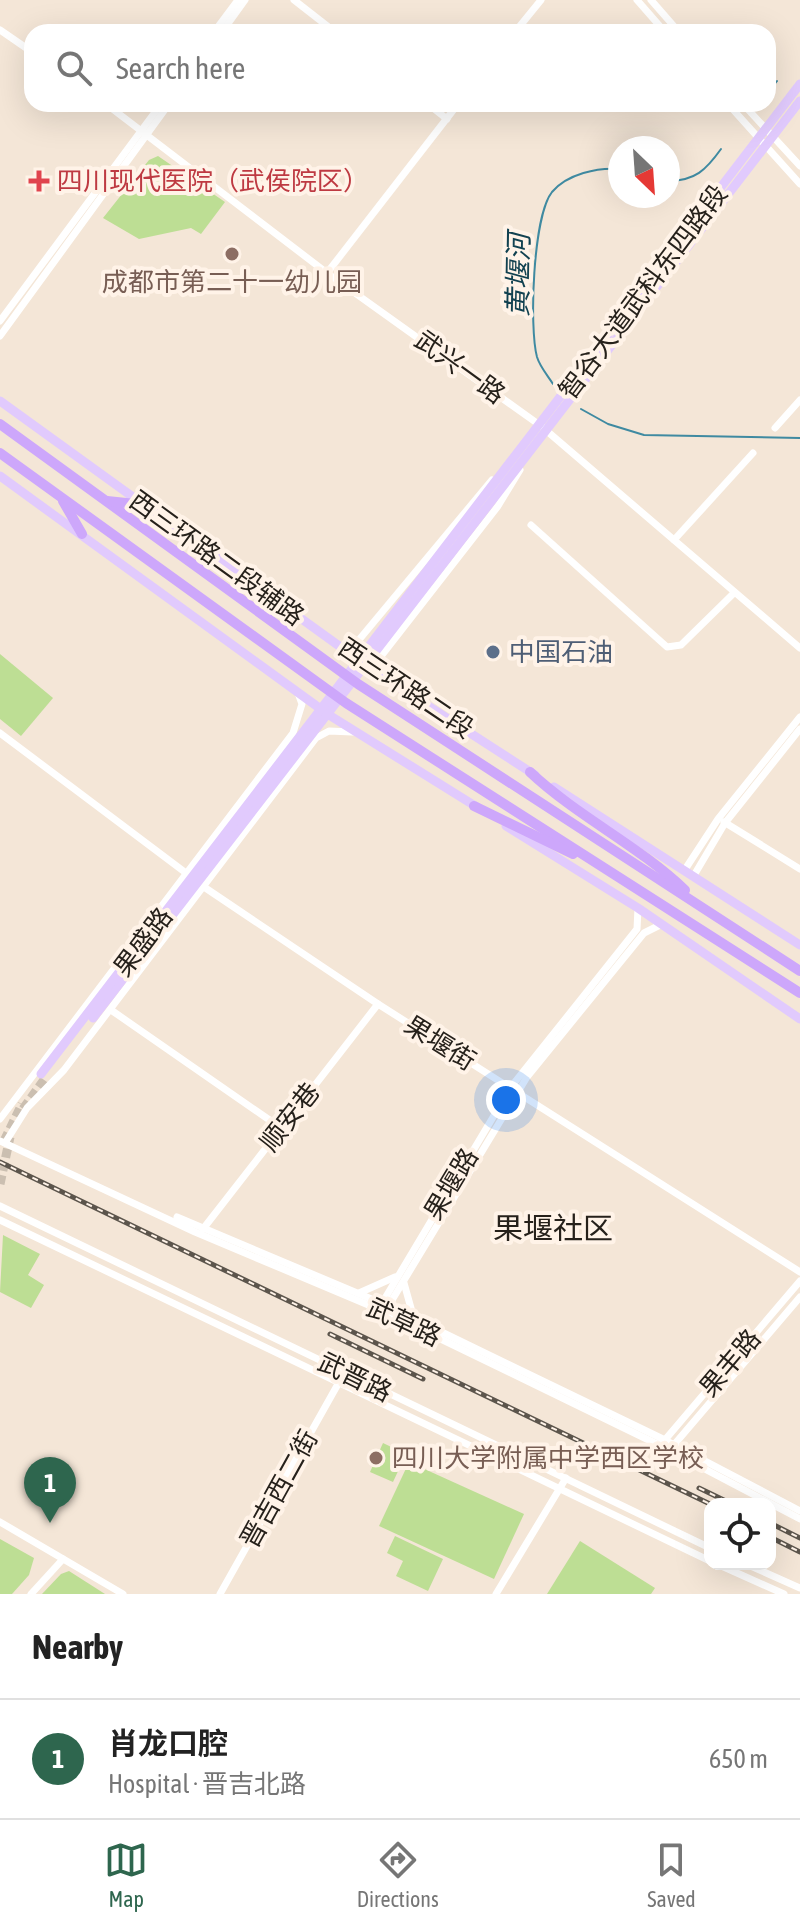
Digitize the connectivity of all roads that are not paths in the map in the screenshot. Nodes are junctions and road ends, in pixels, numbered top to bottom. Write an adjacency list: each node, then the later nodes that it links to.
1 (238, 0): 7 (street)
2 (245, 0): 8 (street)
3 (294, 0): 9 (street)
4 (541, 0): 10 (street)
5 (637, 0): 11 (street)
6 (651, 0): 12 (street)
7 (220, 24)
8 (228, 24)
9 (325, 24)
10 (522, 24)
11 (658, 24)
12 (672, 24)
13 (0, 30): 14 (street)
14 (24, 46)
15 (800, 84): 26 (main road, 智谷大道武科东四路段)
16 (800, 101): 26 (main road, 智谷大道武科东四路段)
17 (117, 112): 25 (street, 武兴一路)
18 (156, 112): 25 (street)
19 (162, 112): 25 (street)
20 (438, 112): 24 (street)
21 (452, 112): 24 (street)
22 (735, 112): 27 (street)
23 (750, 112): 26 (street)
24 (447, 119): 30 (street)
25 (145, 132): 30 (street, 武兴一路); 31 (street); 32 (street)
26 (769, 133): 27 (main road, 智谷大道武科东四路段); 28 (street)
27 (762, 142): 29 (street); 37 (main road, 智谷大道武科东四路段)
28 (800, 166)
29 (800, 184)
30 (327, 273): 37 (street, 武兴一路)
31 (0, 321)
32 (0, 336)
33 (800, 400): 36 (street)
34 (0, 401): 46 (main road, 西三环路二段辅路)
35 (0, 424): 45 (highway, 西三环路二段)
36 (775, 428)
37 (544, 429): 40 (main road, 智谷大道武科东四路段); 41 (main road); 49 (street, 武兴一路)
38 (0, 453): 43 (highway, 西三环路二段)
39 (753, 453): 49 (street)
40 (517, 454): 44 (main road, 智谷大道武科东四路段); 52 (street)
41 (529, 457): 44 (main road); 53 (street)
42 (0, 476): 48 (main road)
43 (60, 496): 48 (highway); 65 (highway, 西三环路二段)
44 (488, 500): 72 (main road, 果盛路)
45 (105, 501): 46 (highway); 69 (highway, 西三环路二段)
46 (145, 505): 52 (main road, 西三环路二段辅路)
47 (531, 525): 50 (street)
48 (82, 534): 54 (main road)
49 (674, 540): 50 (street, 武兴一路)
50 (734, 593): 51 (street, 武兴一路)
51 (800, 648)
52 (348, 653): 53 (main road, 西三环路二段辅路)
53 (371, 669): 59 (main road, 西三环路二段辅路)
54 (297, 691): 57 (main road); 63 (street)
55 (800, 717): 61 (street)
56 (800, 729): 61 (street)
57 (360, 734): 60 (main road); 66 (street)
58 (1, 735): 63 (street)
59 (530, 772): 64 (main road, 西三环路二段辅路); 69 (highway)
60 (474, 806): 65 (highway); 68 (main road)
61 (722, 821): 62 (street); 64 (street)
62 (800, 869)
63 (186, 873): 67 (street)
64 (689, 874): 73 (main road, 西三环路二段辅路)
65 (617, 876): 77 (highway, 西三环路二段)
66 (204, 887): 70 (street); 78 (street, 果堰街)
67 (168, 896): 72 (street); 74 (street)
68 (638, 908): 71 (main road); 82 (street, 果堰路)
69 (704, 908): 76 (highway, 西三环路二段)
70 (185, 911): 72 (street); 75 (street)
71 (662, 924): 80 (main road); 82 (street, 果堰路)
72 (150, 939): 74 (street); 75 (street); 81 (main road, 果盛路)
73 (800, 945)
74 (125, 953): 83 (street)
75 (141, 969): 79 (street)
76 (800, 971)
77 (800, 993)
78 (378, 1004): 82 (street, 果堰街); 84 (street, 顺安巷)
79 (111, 1010): 84 (street); 85 (street)
80 (800, 1019)
81 (44, 1076)
82 (514, 1090): 89 (street, 果堰街); 90 (street, 果堰路)
83 (0, 1119)
84 (281, 1128): 88 (street, 顺安巷)
85 (3, 1140): 88 (street, 武草路); 94 (street, 武草路)
86 (0, 1206): 99 (street, 武晋路)
87 (0, 1220): 96 (street, 武晋路)
88 (203, 1229): 92 (street, 武草路)
89 (800, 1272)
90 (400, 1279): 92 (street); 94 (street, 果堰路); 95 (street)
91 (800, 1281): 97 (street, 果丰路)
92 (358, 1293): 94 (street, 武草路)
93 (800, 1297): 98 (street, 果丰路)
94 (383, 1308): 95 (street, 武草路); 97 (street, 武草路)
95 (414, 1319): 97 (street, 武草路)
96 (338, 1384): 100 (street, 武晋路); 112 (street, 晋吉西二街)
97 (663, 1443): 98 (street, 武草路)
98 (672, 1448): 101 (street, 武草路); 102 (street, 武草路)
99 (566, 1478): 100 (street); 104 (street, 武晋路)
100 (560, 1490): 105 (street, 武晋路); 113 (street)
101 (800, 1511)
102 (800, 1519)
103 (0, 1522): 106 (street)
104 (704, 1545)
105 (704, 1558)
106 (63, 1559): 110 (street); 111 (street)
107 (730, 1570): 114 (street)
108 (760, 1570): 109 (street)
109 (800, 1588)
110 (31, 1594)
111 (123, 1594)
112 (220, 1594)
113 (496, 1594)
114 (784, 1594)

